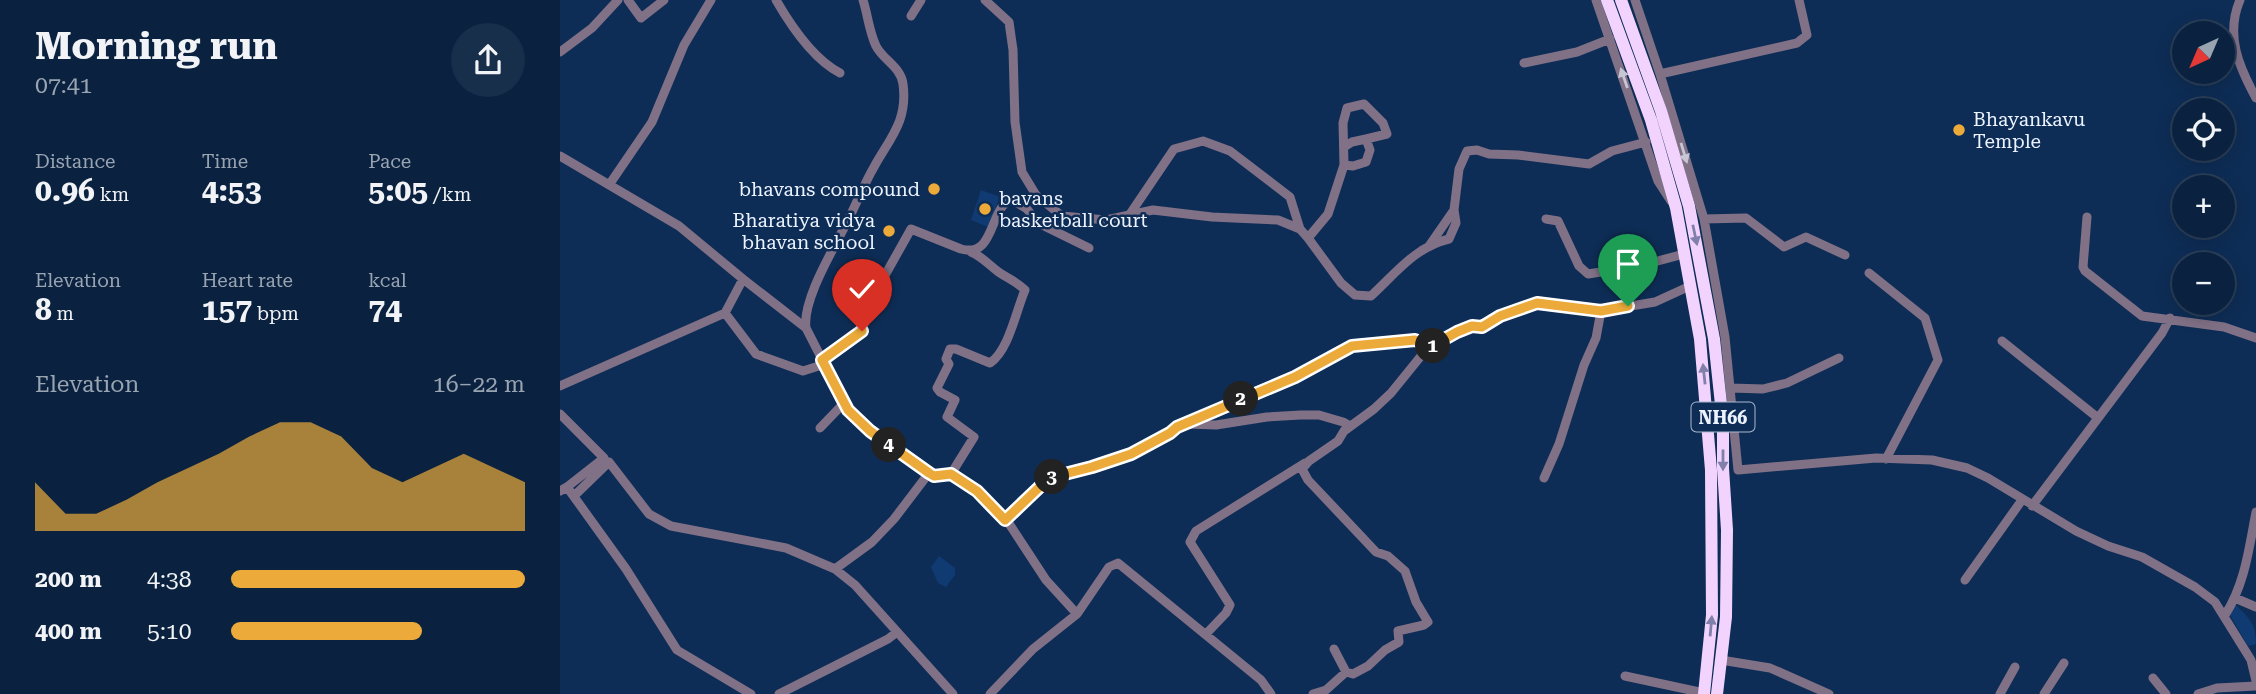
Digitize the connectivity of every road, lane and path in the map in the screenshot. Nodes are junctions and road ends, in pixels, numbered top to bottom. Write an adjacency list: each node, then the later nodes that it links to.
1 (618, 0): 17 (street)
2 (628, 0): 3 (street)
3 (664, 0)
4 (711, 0): 27 (street)
5 (776, 0): 19 (street)
6 (863, 0): 45 (street)
7 (921, 0): 15 (street)
8 (985, 0): 29 (street)
9 (1596, 0): 16 (street)
10 (1607, 0): 28 (highway, NH66)
11 (1621, 0): 80 (highway, NH66, one-way to 80)
12 (1634, 0): 20 (street)
13 (1799, 0): 20 (street)
14 (2236, 2): 21 (street)
15 (911, 16)
16 (1610, 38): 18 (street); 23 (street, one-way to 16)
17 (560, 52)
18 (1524, 63)
19 (840, 73)
20 (1660, 74): 32 (street, one-way to 32)
21 (2256, 98)
22 (1366, 139): 24 (street); 24 (street); 26 (street)
23 (1646, 142): 28 (street); 34 (street)
24 (1344, 147): 26 (street)
25 (560, 156): 27 (street)
26 (1344, 165): 34 (street)
27 (609, 185): 40 (street)
28 (1676, 208): 37 (highway, NH66)
29 (1130, 214): 33 (street); 33 (street)
30 (2087, 217): 44 (street)
31 (1546, 219): 37 (street)
32 (1704, 219): 38 (street); 52 (street)
33 (1300, 229): 34 (street)
34 (1308, 237)
35 (1089, 248): 36 (street)
36 (969, 251): 50 (street); 62 (street)
37 (1684, 254): 41 (highway, NH66)
38 (1845, 254)
39 (1869, 273): 59 (street)
40 (743, 279): 43 (street); 45 (street)
41 (1690, 286): 42 (street); 88 (highway, NH66, one-way to 41)
42 (1601, 311): 48 (street); 63 (street)
43 (725, 313): 50 (street); 51 (street)
44 (2170, 318): 46 (street); 55 (street)
45 (806, 328): 50 (street)
46 (2256, 338)
47 (2002, 341): 55 (street)
48 (1432, 346): 56 (street); 57 (street)
49 (1839, 358): 52 (street)
50 (824, 362): 53 (street)
51 (560, 386)
52 (1731, 388): 59 (street)
53 (844, 403): 58 (street); 61 (street)
54 (560, 414): 64 (street)
55 (2098, 418): 67 (street)
56 (1187, 424): 57 (street); 69 (street)
57 (1350, 426): 60 (street)
58 (820, 428)
59 (1886, 458): 66 (street)
60 (1309, 461): 77 (street); 83 (street)
61 (929, 473): 62 (street); 70 (street)
62 (951, 474): 69 (street)
63 (1544, 478)
64 (564, 489): 65 (street)
65 (574, 496): 70 (street); 89 (street)
66 (2022, 500): 67 (street); 71 (street)
67 (2032, 506): 75 (street)
68 (2256, 512): 72 (street)
69 (1005, 520): 74 (street)
70 (835, 569): 76 (street)
71 (1965, 580)
72 (2235, 598): 73 (street); 75 (street)
73 (2256, 607)
74 (1077, 614): 77 (street); 92 (street)
75 (2225, 615): 79 (street)
76 (897, 632): 90 (street); 91 (street)
77 (1206, 634): 93 (street)
78 (1334, 649): 83 (street)
79 (2253, 656): 86 (street)
80 (1721, 660): 88 (highway, NH66); 95 (street)
81 (2064, 663): 97 (street)
82 (2015, 667): 96 (street)
83 (1346, 672): 94 (street)
84 (1625, 676): 88 (street)
85 (2152, 678): 98 (street)
86 (2256, 681)
87 (2256, 686): 99 (street)
88 (1702, 693)
89 (751, 694)
90 (779, 694)
91 (953, 694)
92 (990, 694)
93 (1271, 694)
94 (1314, 694)
95 (1829, 694)
96 (2000, 694)
97 (2044, 694)
98 (2166, 694)
99 (2198, 694)

